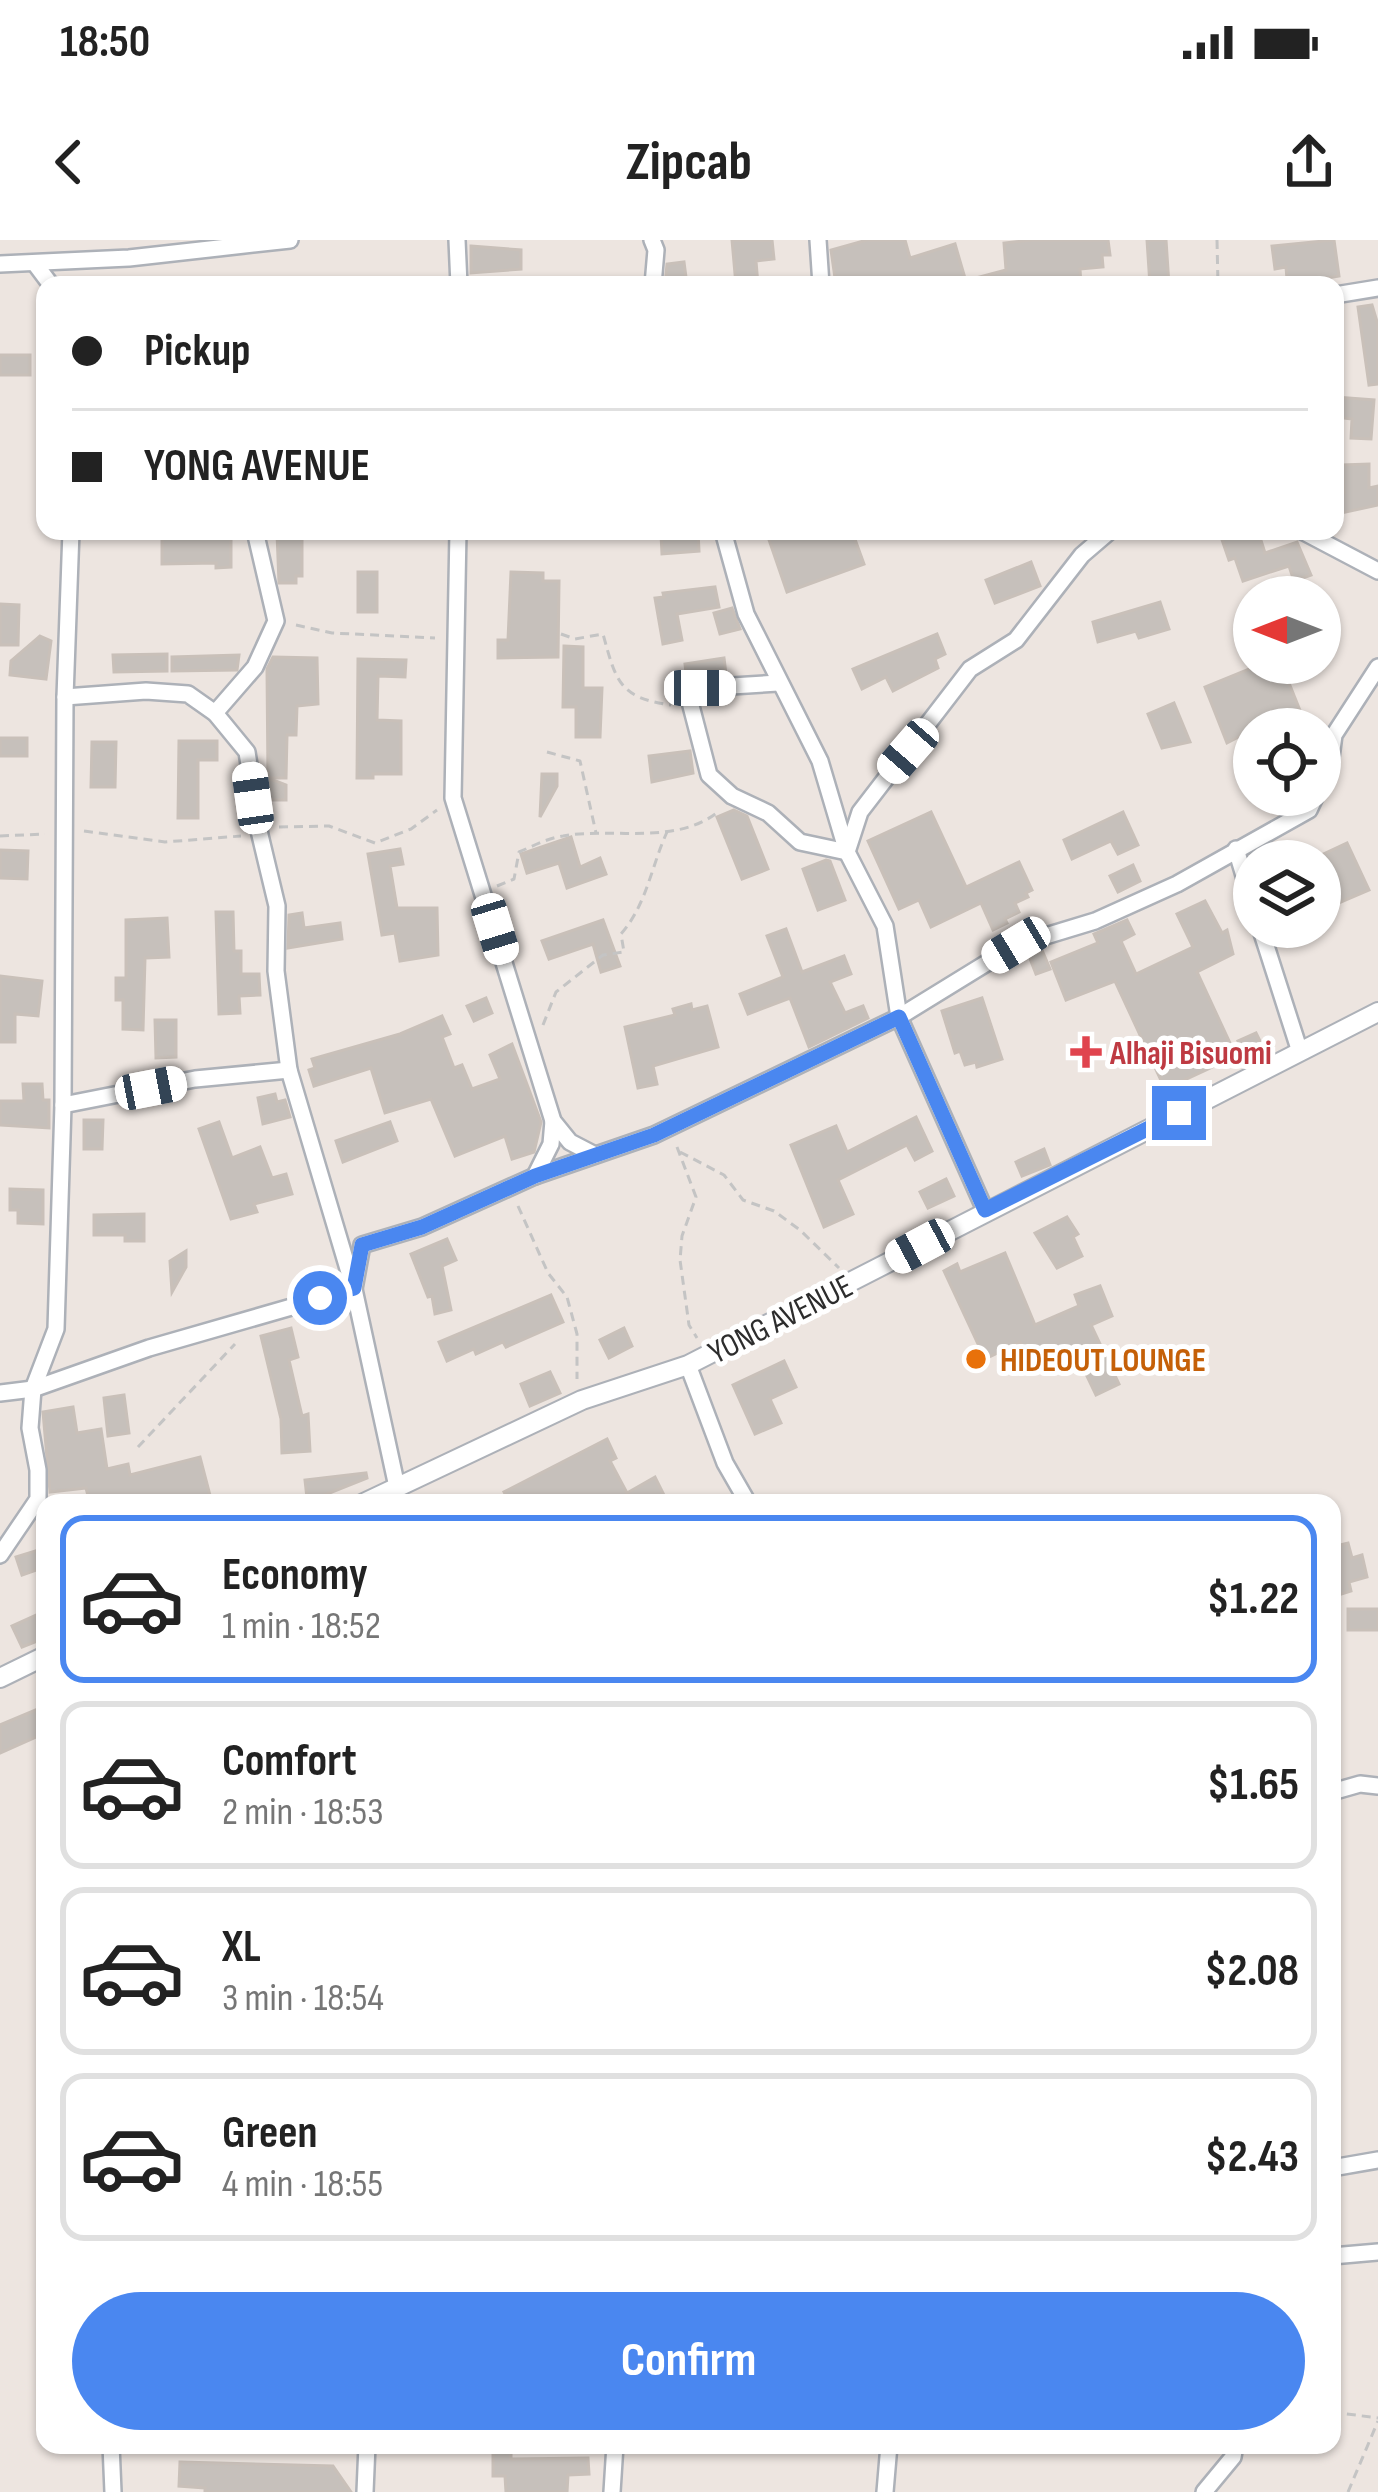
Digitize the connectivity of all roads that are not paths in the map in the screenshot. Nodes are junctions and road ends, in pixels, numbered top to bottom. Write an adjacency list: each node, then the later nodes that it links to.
1 (131, 240): 6 (street)
2 (290, 240): 6 (street)
3 (457, 240): 10 (street)
4 (652, 240): 11 (street)
5 (818, 240): 12 (street)
6 (129, 258): 8 (street)
7 (0, 264): 8 (street)
8 (36, 265): 9 (street)
9 (44, 276)
10 (459, 276)
11 (654, 276)
12 (820, 276)
13 (1378, 288): 14 (street)
14 (1344, 294)
15 (71, 540): 24 (street)
16 (257, 540): 25 (street)
17 (458, 540): 37 (street)
18 (725, 540): 23 (street)
19 (1100, 540): 30 (street)
20 (1319, 540): 21 (street)
21 (1378, 571)
22 (1378, 668): 26 (street)
23 (778, 682): 30 (street); 30 (street)
24 (65, 697): 25 (street); 36 (street)
25 (215, 713): 35 (street)
26 (1341, 724)
27 (1298, 816): 28 (street)
28 (1253, 840)
29 (1233, 851): 33 (street)
30 (847, 852): 33 (street)
31 (1267, 948): 34 (street)
32 (1378, 1012): 34 (street, YONG AVENUE)
33 (899, 1017): 38 (street); 40 (street)
34 (1300, 1052): 40 (street, YONG AVENUE)
35 (289, 1070): 36 (street); 41 (street)
36 (63, 1105): 43 (street)
37 (553, 1121): 38 (street); 39 (street)
38 (595, 1155): 39 (street)
39 (535, 1176): 41 (street)
40 (985, 1210): 42 (street, YONG AVENUE)
41 (354, 1288): 43 (street); 45 (street)
42 (688, 1365): 45 (street, YONG AVENUE); 48 (street)
43 (32, 1389): 44 (street); 46 (street)
44 (0, 1393)
45 (397, 1487): 47 (street, YONG AVENUE)
46 (38, 1494)
47 (383, 1494)
48 (743, 1494)
49 (36, 1502): 50 (street)
50 (0, 1555)
51 (36, 1660): 52 (street)
52 (0, 1678)
53 (1378, 1786): 54 (street)
54 (1341, 1789)
55 (1378, 2160): 56 (street)
56 (1341, 2166)
57 (1378, 2252): 58 (street)
58 (1341, 2255)
59 (111, 2454): 64 (street)
60 (367, 2454): 65 (street)
61 (614, 2454): 66 (street)
62 (888, 2454): 67 (street)
63 (1234, 2454): 68 (street)
64 (113, 2492)
65 (365, 2492)
66 (612, 2492)
67 (885, 2492)
68 (1204, 2492)

